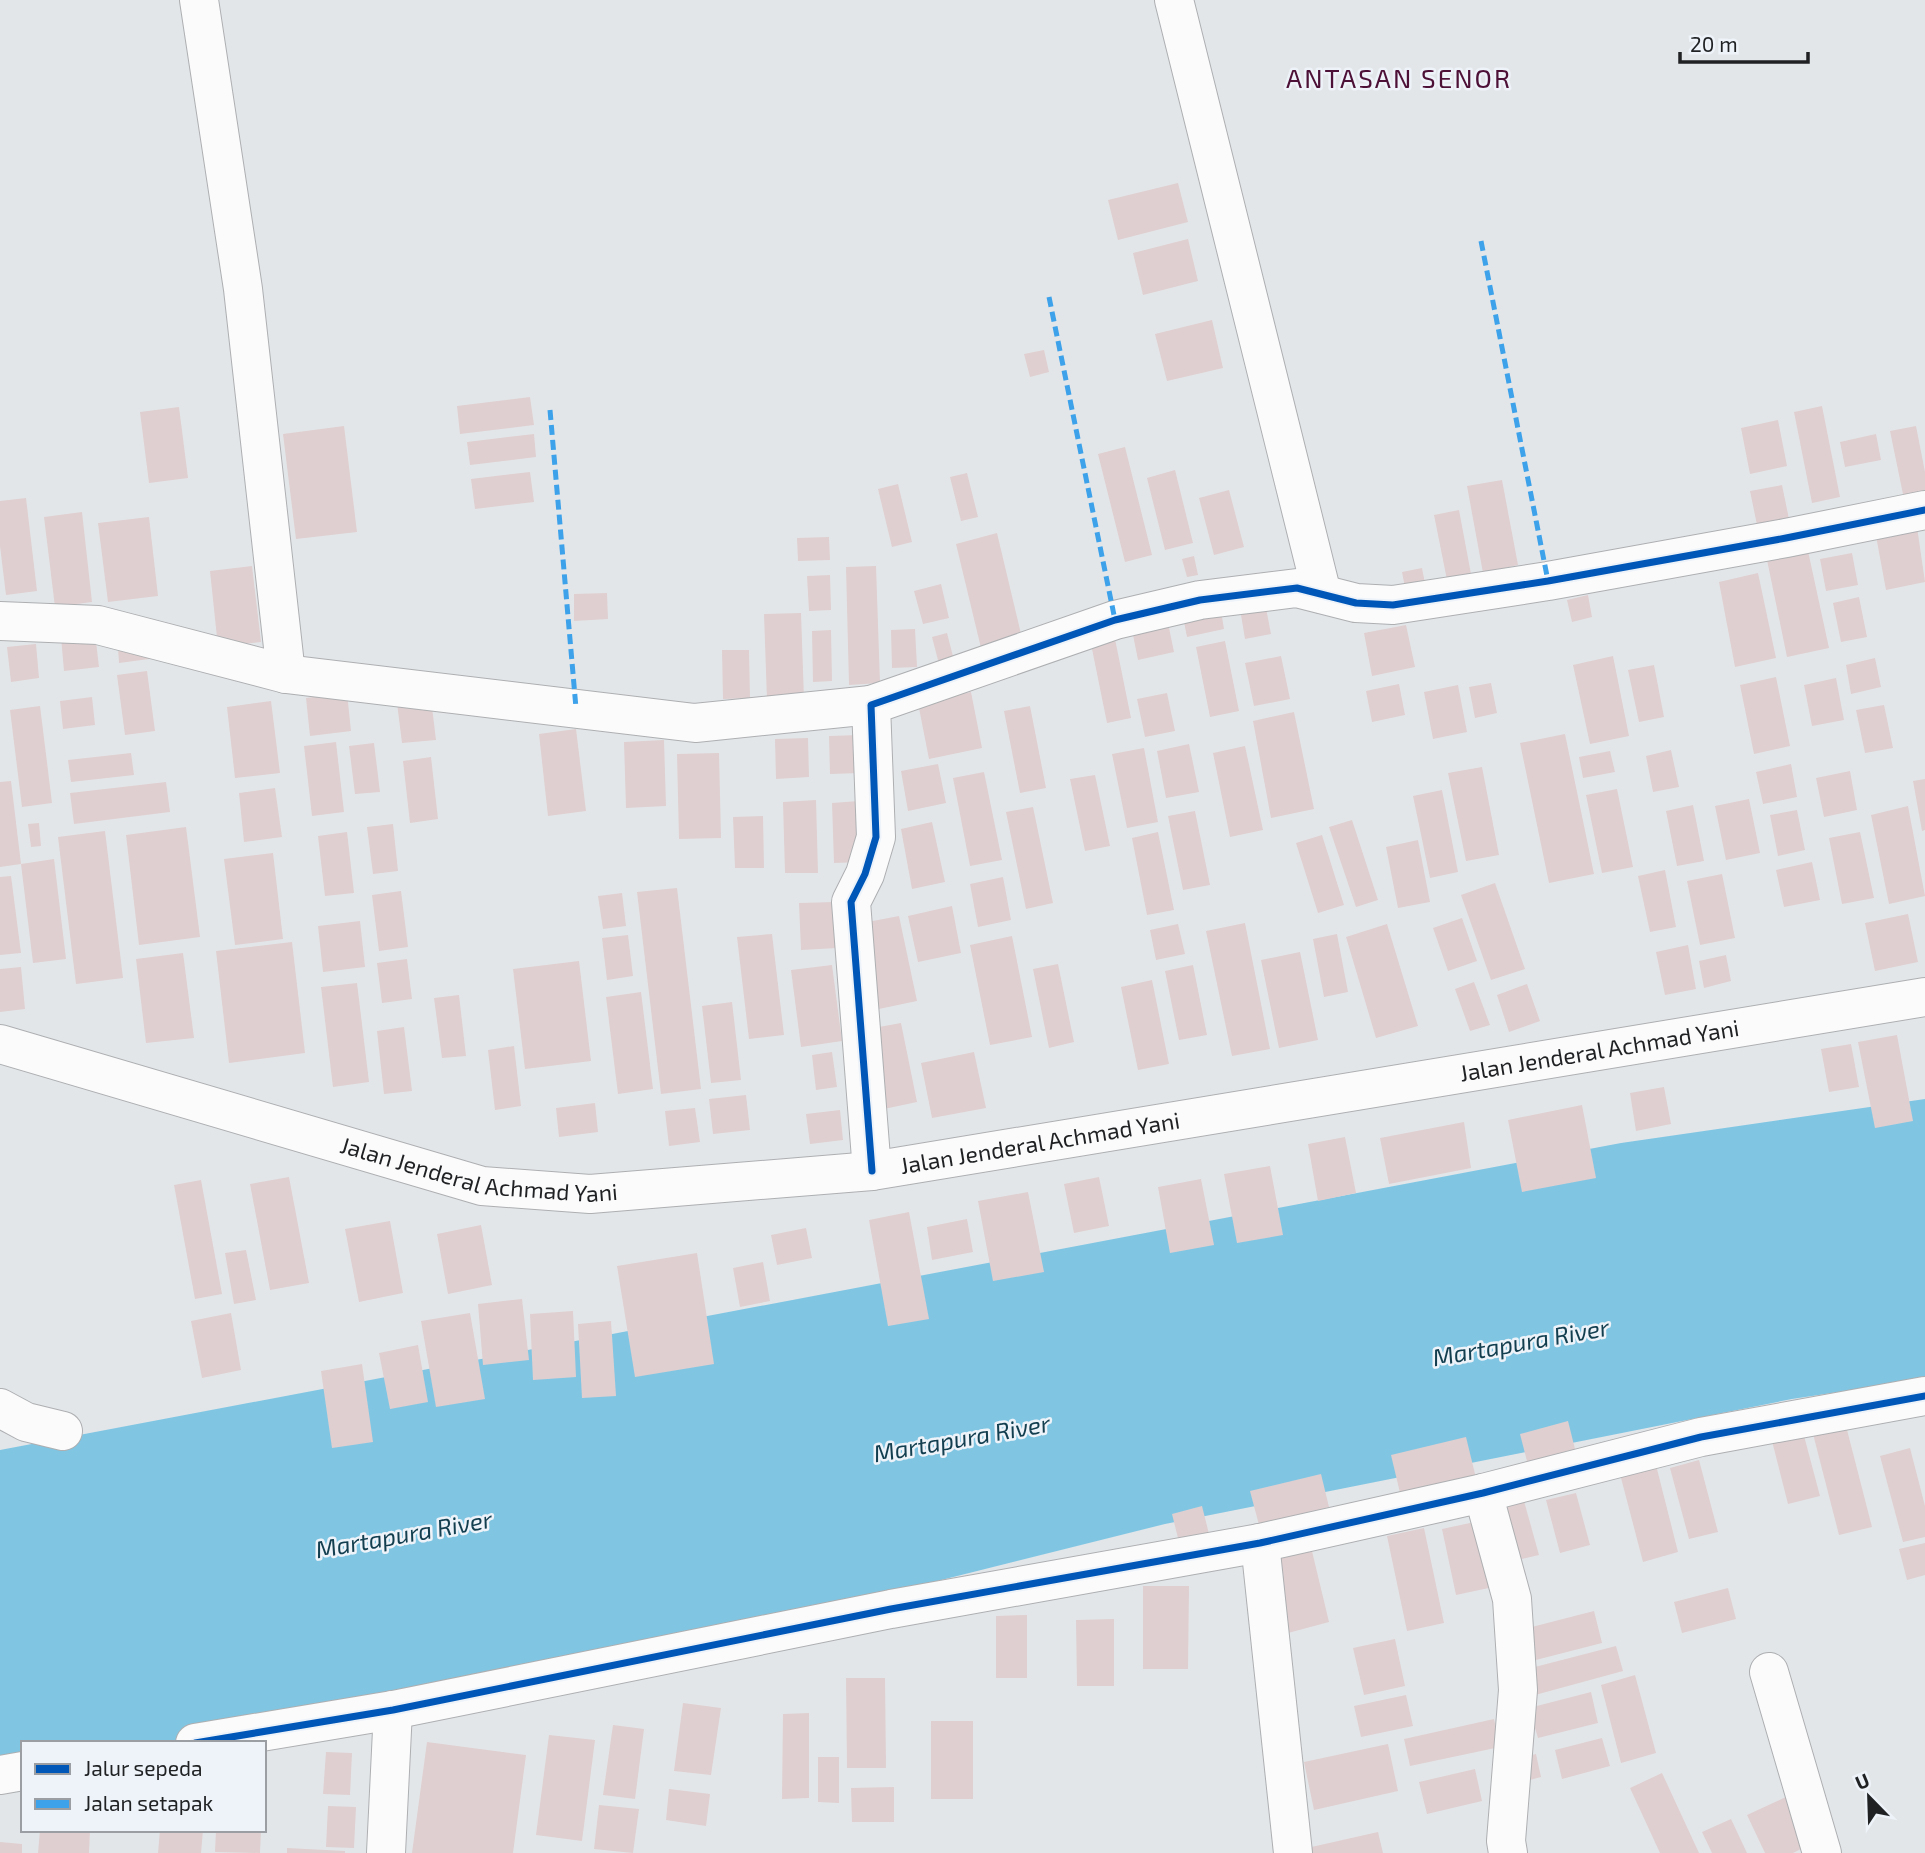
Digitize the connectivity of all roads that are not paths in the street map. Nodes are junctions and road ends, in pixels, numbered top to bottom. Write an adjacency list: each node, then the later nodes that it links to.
1 (199, 0): 6 (main road)
2 (1174, 0): 4 (main road)
3 (1925, 510): 4 (main road)
4 (1322, 594): 7 (main road)
5 (0, 621): 6 (main road)
6 (286, 674): 7 (main road)
7 (871, 705): 10 (main road)
8 (1925, 997): 10 (main road, Jalan Jenderal Achmad Yani)
9 (0, 1044): 10 (main road, Jalan Jenderal Achmad Yani)
10 (872, 1171)
11 (1925, 1396): 14 (main road)
12 (0, 1408): 13 (main road)
13 (63, 1431)
14 (1483, 1493): 15 (main road); 23 (main road)
15 (1260, 1543): 17 (main road); 22 (main road)
16 (1769, 1672): 24 (main road)
17 (393, 1710): 18 (main road); 21 (main road)
18 (207, 1741)
19 (21, 1771): 20 (main road)
20 (0, 1775)
21 (386, 1853)
22 (1293, 1853)
23 (1508, 1853)
24 (1822, 1853)

